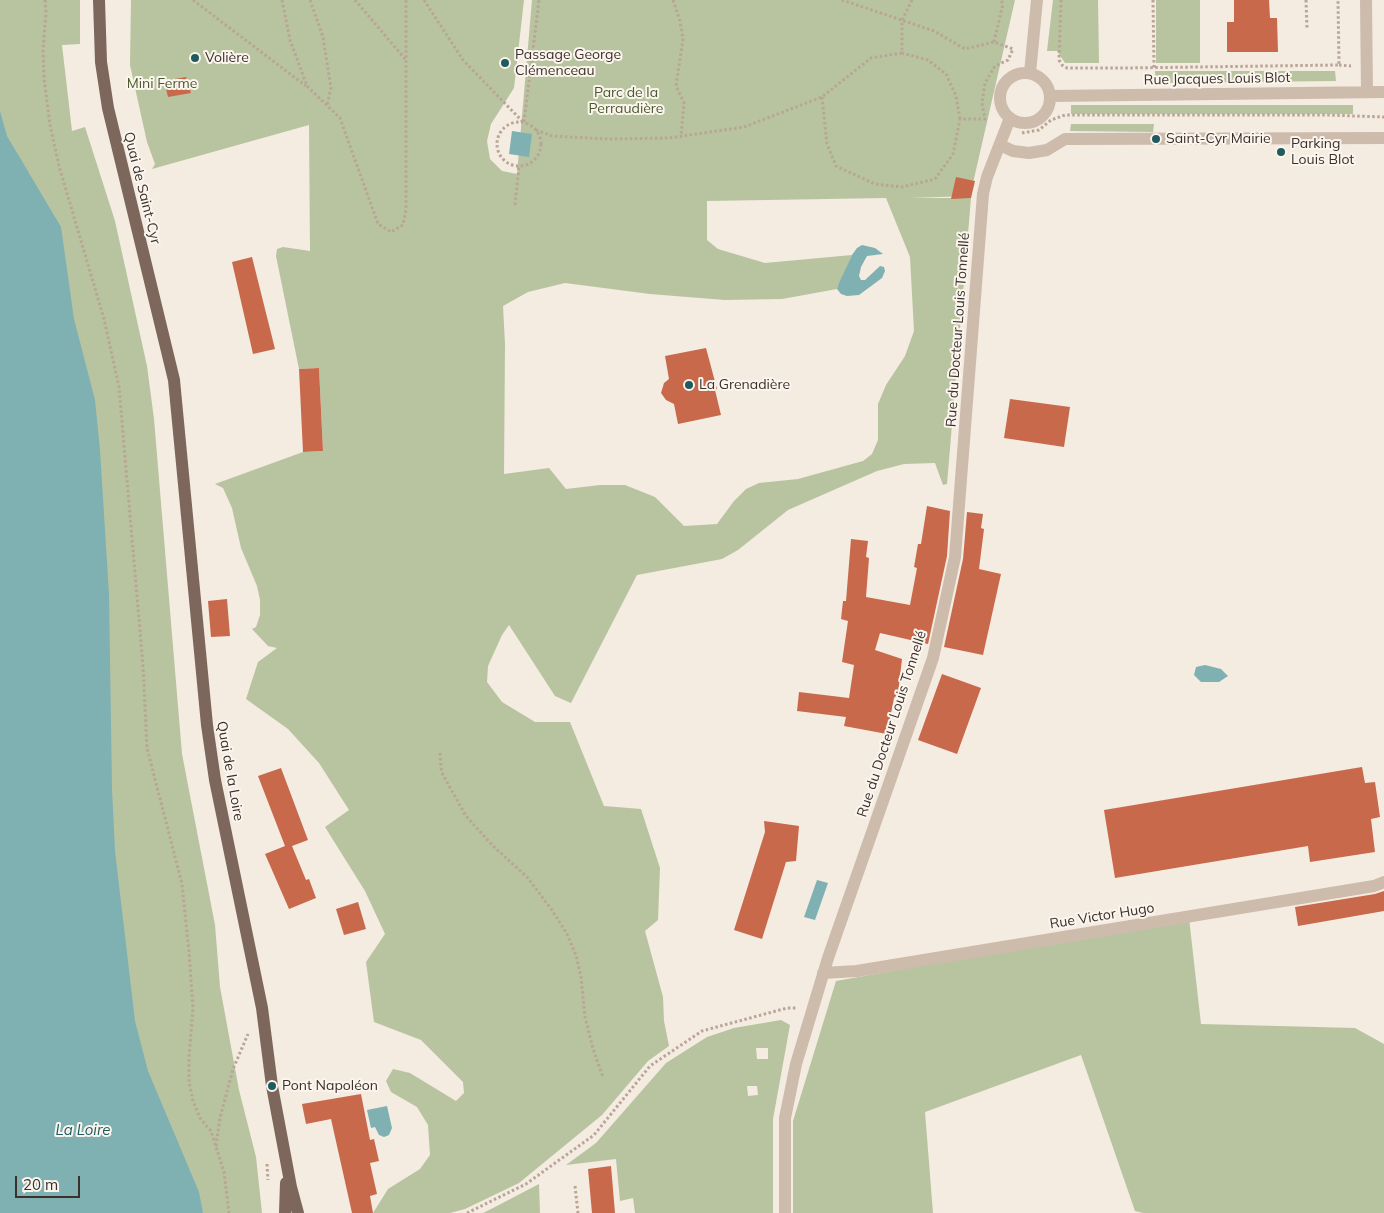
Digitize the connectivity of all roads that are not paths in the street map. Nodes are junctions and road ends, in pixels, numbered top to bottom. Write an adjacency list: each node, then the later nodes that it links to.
1 (99, 0): 11 (main road, Quai de Saint-Cyr)
2 (1037, 0): 4 (street)
3 (1366, 0): 5 (street)
4 (1030, 73): 7 (street); 8 (street)
5 (1367, 92): 6 (street, Rue Jacques Louis Blot); 7 (street, Rue Jacques Louis Blot)
6 (1384, 92)
7 (1050, 96): 8 (street)
8 (1010, 118): 10 (street, Rue du Docteur Louis Tonnellé)
9 (1384, 138): 10 (street)
10 (1000, 145): 13 (street, Rue du Docteur Louis Tonnellé)
11 (174, 380): 14 (main road, Quai de la Loire)
12 (1384, 882): 13 (street, Rue Victor Hugo)
13 (823, 973): 18 (street, Rue du Docteur Louis Tonnellé)
14 (287, 1163): 15 (main road, Quai de la Loire); 16 (main road); 17 (main road, Quai de la Loire)
15 (285, 1213)
16 (292, 1213)
17 (298, 1213)
18 (785, 1213)

